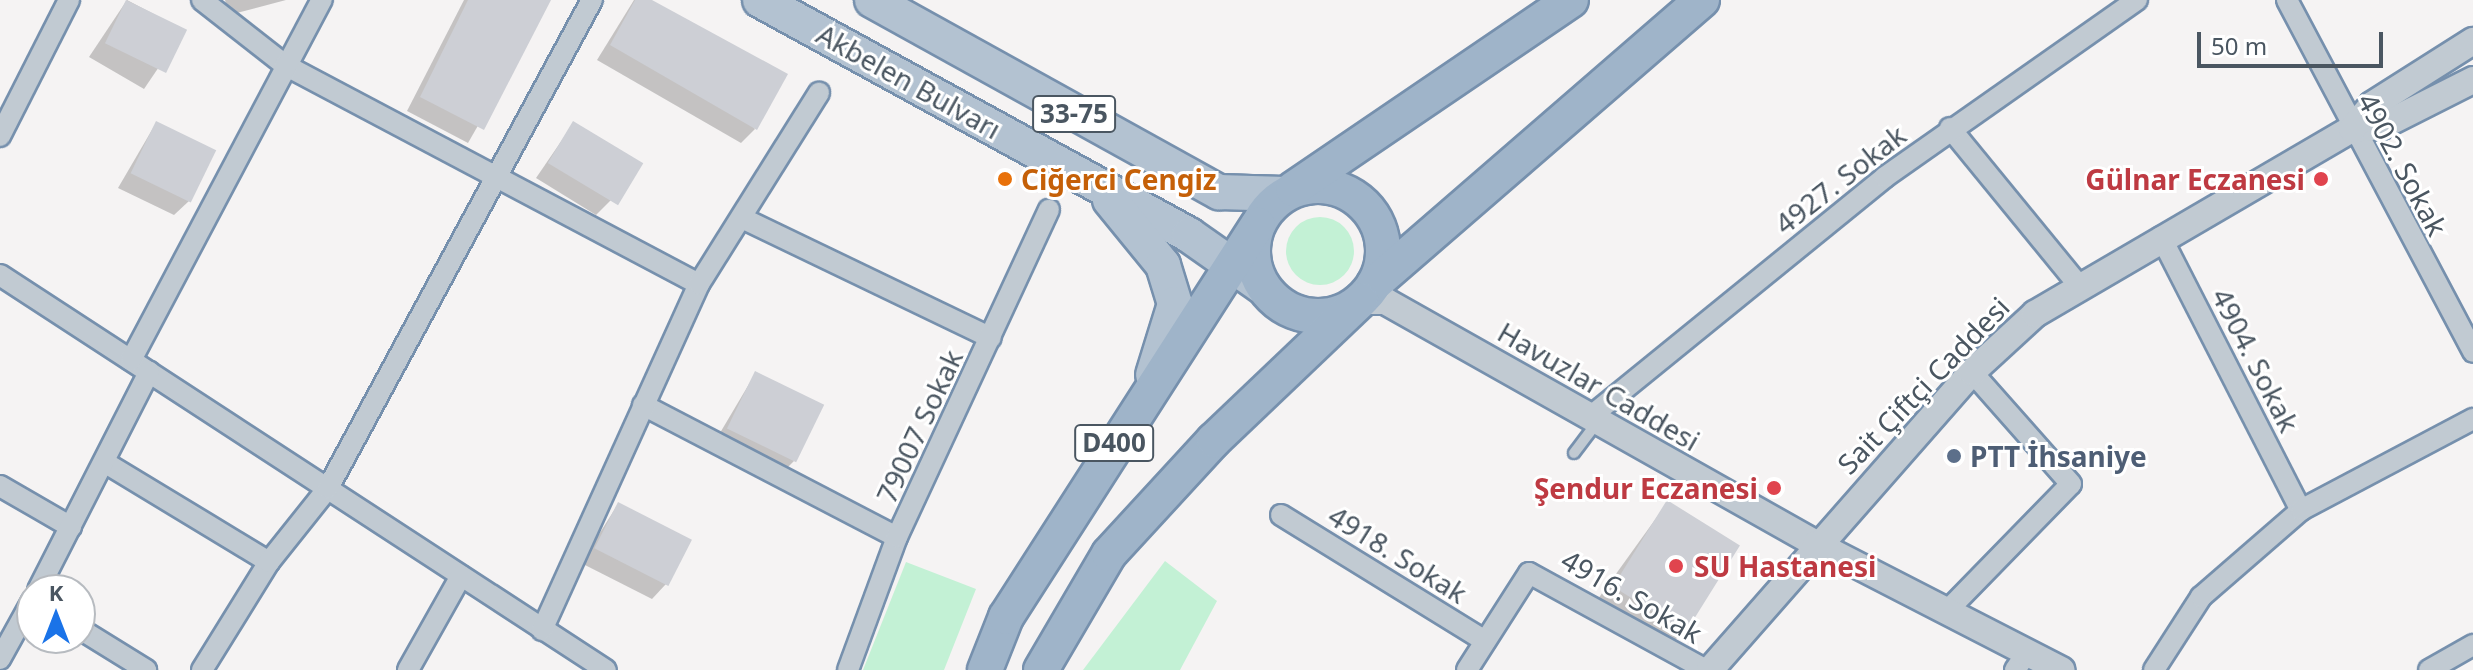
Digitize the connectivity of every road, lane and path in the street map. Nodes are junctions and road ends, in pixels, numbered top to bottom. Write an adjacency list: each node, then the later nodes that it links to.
1 (69, 0): 17 (street)
2 (202, 0): 12 (street)
3 (322, 0): 12 (street)
4 (592, 0): 18 (street)
5 (760, 0): 19 (main road, Akbelen Bulvarı / 33-75)
6 (872, 0): 20 (main road, Akbelen Bulvarı / 33-75)
7 (1571, 0): 20 (highway)
8 (1702, 0): 30 (highway, D400)
9 (2137, 0): 15 (street, 4927. Sokak)
10 (2287, 0): 16 (street, 4902. Sokak)
11 (2473, 41): 16 (street, Sait Çiftçi Caddesi)
12 (285, 65): 18 (street); 33 (street)
13 (2473, 80): 16 (street, Sait Çiftçi Caddesi)
14 (819, 93): 22 (street)
15 (1950, 128): 29 (street); 38 (street, 4927. Sokak)
16 (2352, 129): 24 (street, Sait Çiftçi Caddesi); 32 (street, 4902. Sokak)
17 (0, 136)
18 (498, 174): 27 (street); 43 (street)
19 (1093, 182): 25 (main road, Akbelen Bulvarı / 33-75); 36 (main road)
20 (1285, 194): 23 (highway); 30 (highway)
21 (1049, 210): 31 (street, 79007 Sokak)
22 (742, 218): 27 (street); 31 (street)
23 (1258, 225): 25 (highway, D400); 28 (highway)
24 (2161, 237): 29 (street, Sait Çiftçi Caddesi); 44 (street, 4904. Sokak)
25 (1232, 264): 28 (main road, Akbelen Bulvarı / 33-75); 36 (highway, D400)
26 (0, 275): 33 (street)
27 (699, 284): 37 (street)
28 (1263, 287): 30 (highway)
29 (2080, 287): 35 (street, Sait Çiftçi Caddesi)
30 (1367, 292): 38 (street, Havuzlar Caddesi); 66 (highway, D400)
31 (991, 338): 47 (street, 79007 Sokak)
32 (2473, 352)
33 (131, 360): 34 (street)
34 (149, 372): 41 (street); 43 (street)
35 (1972, 372): 48 (street, Sait Çiftçi Caddesi); 52 (street)
36 (1145, 392): 65 (highway, D400)
37 (643, 405): 47 (street); 54 (street)
38 (1594, 419): 40 (lane); 48 (street, Havuzlar Caddesi)
39 (2473, 419): 44 (street)
40 (1574, 453)
41 (104, 462): 46 (street); 49 (street)
42 (0, 486): 46 (street)
43 (328, 488): 49 (street); 51 (street)
44 (2301, 510): 70 (street)
45 (1281, 515): 56 (street, 4918. Sokak)
46 (71, 527): 50 (street)
47 (897, 537): 64 (street, 79007 Sokak)
48 (1816, 544): 52 (street, Havuzlar Caddesi); 68 (street, Sait Çiftçi Caddesi)
49 (269, 562): 60 (street)
50 (46, 574)
51 (461, 576): 54 (street); 62 (street)
52 (1947, 611): 59 (street, Havuzlar Caddesi)
53 (16, 627): 58 (street)
54 (542, 630): 63 (street)
55 (96, 639): 61 (street)
56 (1485, 641): 67 (street); 68 (street, 4916. Sokak)
57 (2473, 645): 71 (street)
58 (3, 648)
59 (2021, 661): 69 (street, Havuzlar Caddesi)
60 (207, 668)
61 (146, 670)
62 (408, 670)
63 (606, 670)
64 (848, 670)
65 (985, 670)
66 (1041, 670)
67 (1467, 670)
68 (1708, 670)
69 (2061, 670)
70 (2154, 670)
71 (2429, 670)

